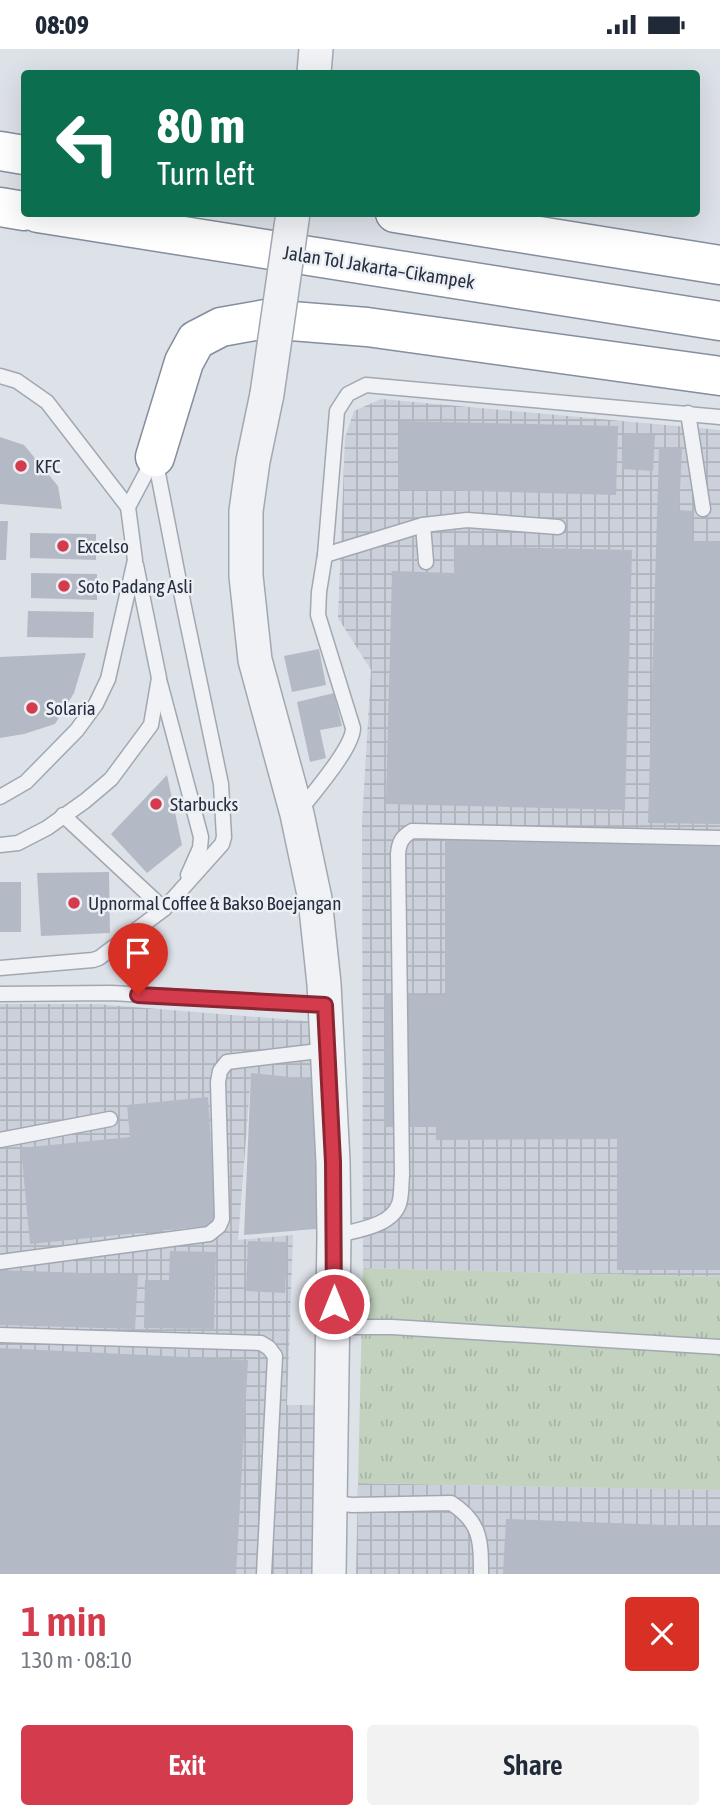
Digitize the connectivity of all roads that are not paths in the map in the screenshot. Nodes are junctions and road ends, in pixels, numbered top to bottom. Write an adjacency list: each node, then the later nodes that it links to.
1 (316, 49): 2 (street)
2 (314, 70)
3 (0, 151): 4 (highway)
4 (21, 154)
5 (0, 207): 6 (highway)
6 (21, 210)
7 (63, 217): 11 (highway, Jalan Tol Jakarta–Cikampek)
8 (292, 217): 26 (street, bridge)
9 (420, 217): 10 (highway)
10 (720, 265)
11 (720, 321)
12 (0, 376): 17 (lane)
13 (720, 376): 16 (highway)
14 (688, 413): 15 (lane); 18 (lane); 21 (lane)
15 (720, 417)
16 (155, 457): 17 (lane); 30 (lane)
17 (128, 507): 22 (lane)
18 (703, 509)
19 (423, 525): 20 (lane); 21 (lane); 23 (lane)
20 (558, 527)
21 (325, 555): 26 (lane)
22 (135, 560): 24 (lane); 25 (lane)
23 (426, 562)
24 (159, 678): 27 (lane); 30 (lane)
25 (0, 797)
26 (297, 814): 34 (street)
27 (63, 815): 29 (lane); 31 (lane)
28 (720, 838): 38 (lane)
29 (0, 845)
30 (180, 892): 31 (lane)
31 (164, 909): 32 (lane)
32 (0, 968)
33 (0, 995): 34 (lane)
34 (325, 1005): 35 (street)
35 (327, 1050): 38 (street); 39 (lane)
36 (110, 1119): 37 (lane)
37 (0, 1140)
38 (334, 1236): 40 (street)
39 (0, 1262)
40 (334, 1327): 42 (lane); 43 (street)
41 (0, 1335): 44 (lane)
42 (720, 1347)
43 (330, 1503): 45 (street); 46 (lane)
44 (264, 1574)
45 (329, 1574)
46 (481, 1574)

